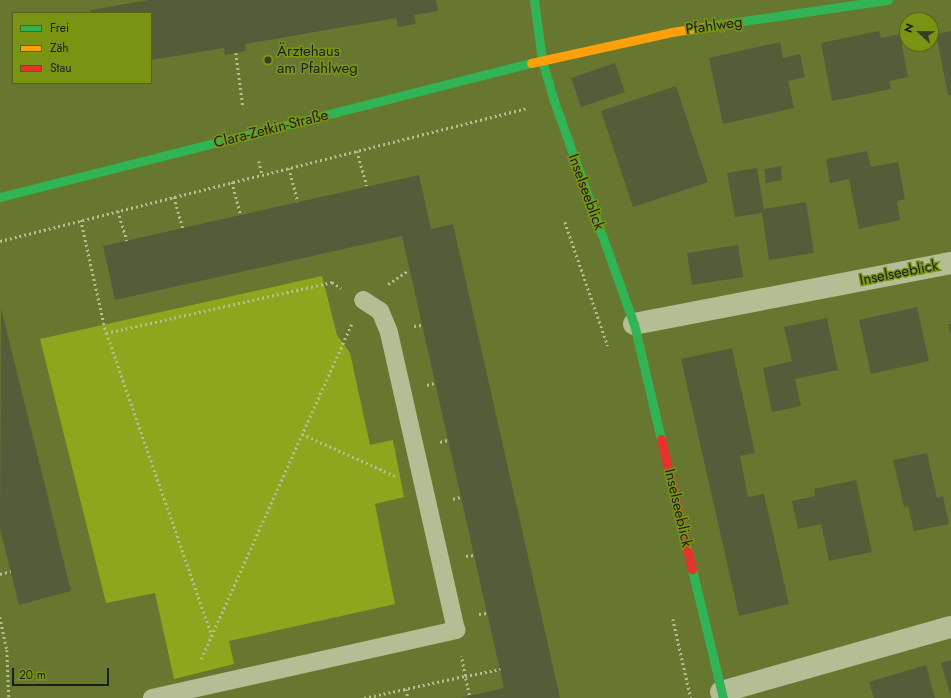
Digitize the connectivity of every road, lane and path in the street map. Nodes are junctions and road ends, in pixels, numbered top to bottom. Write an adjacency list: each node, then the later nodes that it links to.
1 (534, 0): 3 (street, Inselseeblick)
2 (888, 0): 3 (street, Pfahlweg)
3 (542, 60): 4 (street, Inselseeblick); 12 (street, Clara-Zetkin-Straße)
4 (554, 102): 5 (path); 23 (street, Inselseeblick)
5 (526, 108): 6 (path); 7 (path)
6 (528, 116)
7 (357, 151): 8 (path); 10 (path)
8 (289, 168): 9 (path); 13 (path)
9 (232, 182): 11 (path); 15 (path)
10 (367, 186)
11 (174, 197): 14 (path); 18 (path)
12 (0, 198)
13 (298, 202)
14 (118, 211): 16 (path); 20 (path)
15 (241, 215)
16 (81, 220): 19 (path); 24 (path)
17 (565, 221): 25 (path)
18 (183, 228)
19 (0, 241)
20 (128, 241)
21 (951, 263): 23 (street, Inselseeblick)
22 (363, 300): 24 (path); 26 (path); 27 (lane)
23 (634, 324): 40 (street, Inselseeblick)
24 (106, 333): 34 (path)
25 (609, 348)
26 (302, 434): 27 (path); 34 (path)
27 (420, 469): 33 (lane)
28 (10, 571): 29 (path)
29 (0, 574)
30 (673, 617): 45 (path)
31 (0, 618): 41 (path)
32 (951, 627): 40 (street, Inselseeblick)
33 (456, 630): 36 (path); 38 (lane)
34 (212, 637): 38 (path)
35 (500, 669): 36 (path)
36 (465, 676): 37 (path); 39 (path)
37 (406, 689): 43 (path); 44 (path)
38 (185, 690): 42 (lane)
39 (469, 695)
40 (722, 695)
41 (9, 698)
42 (152, 698)
43 (364, 698)
44 (408, 698)
45 (691, 698)

